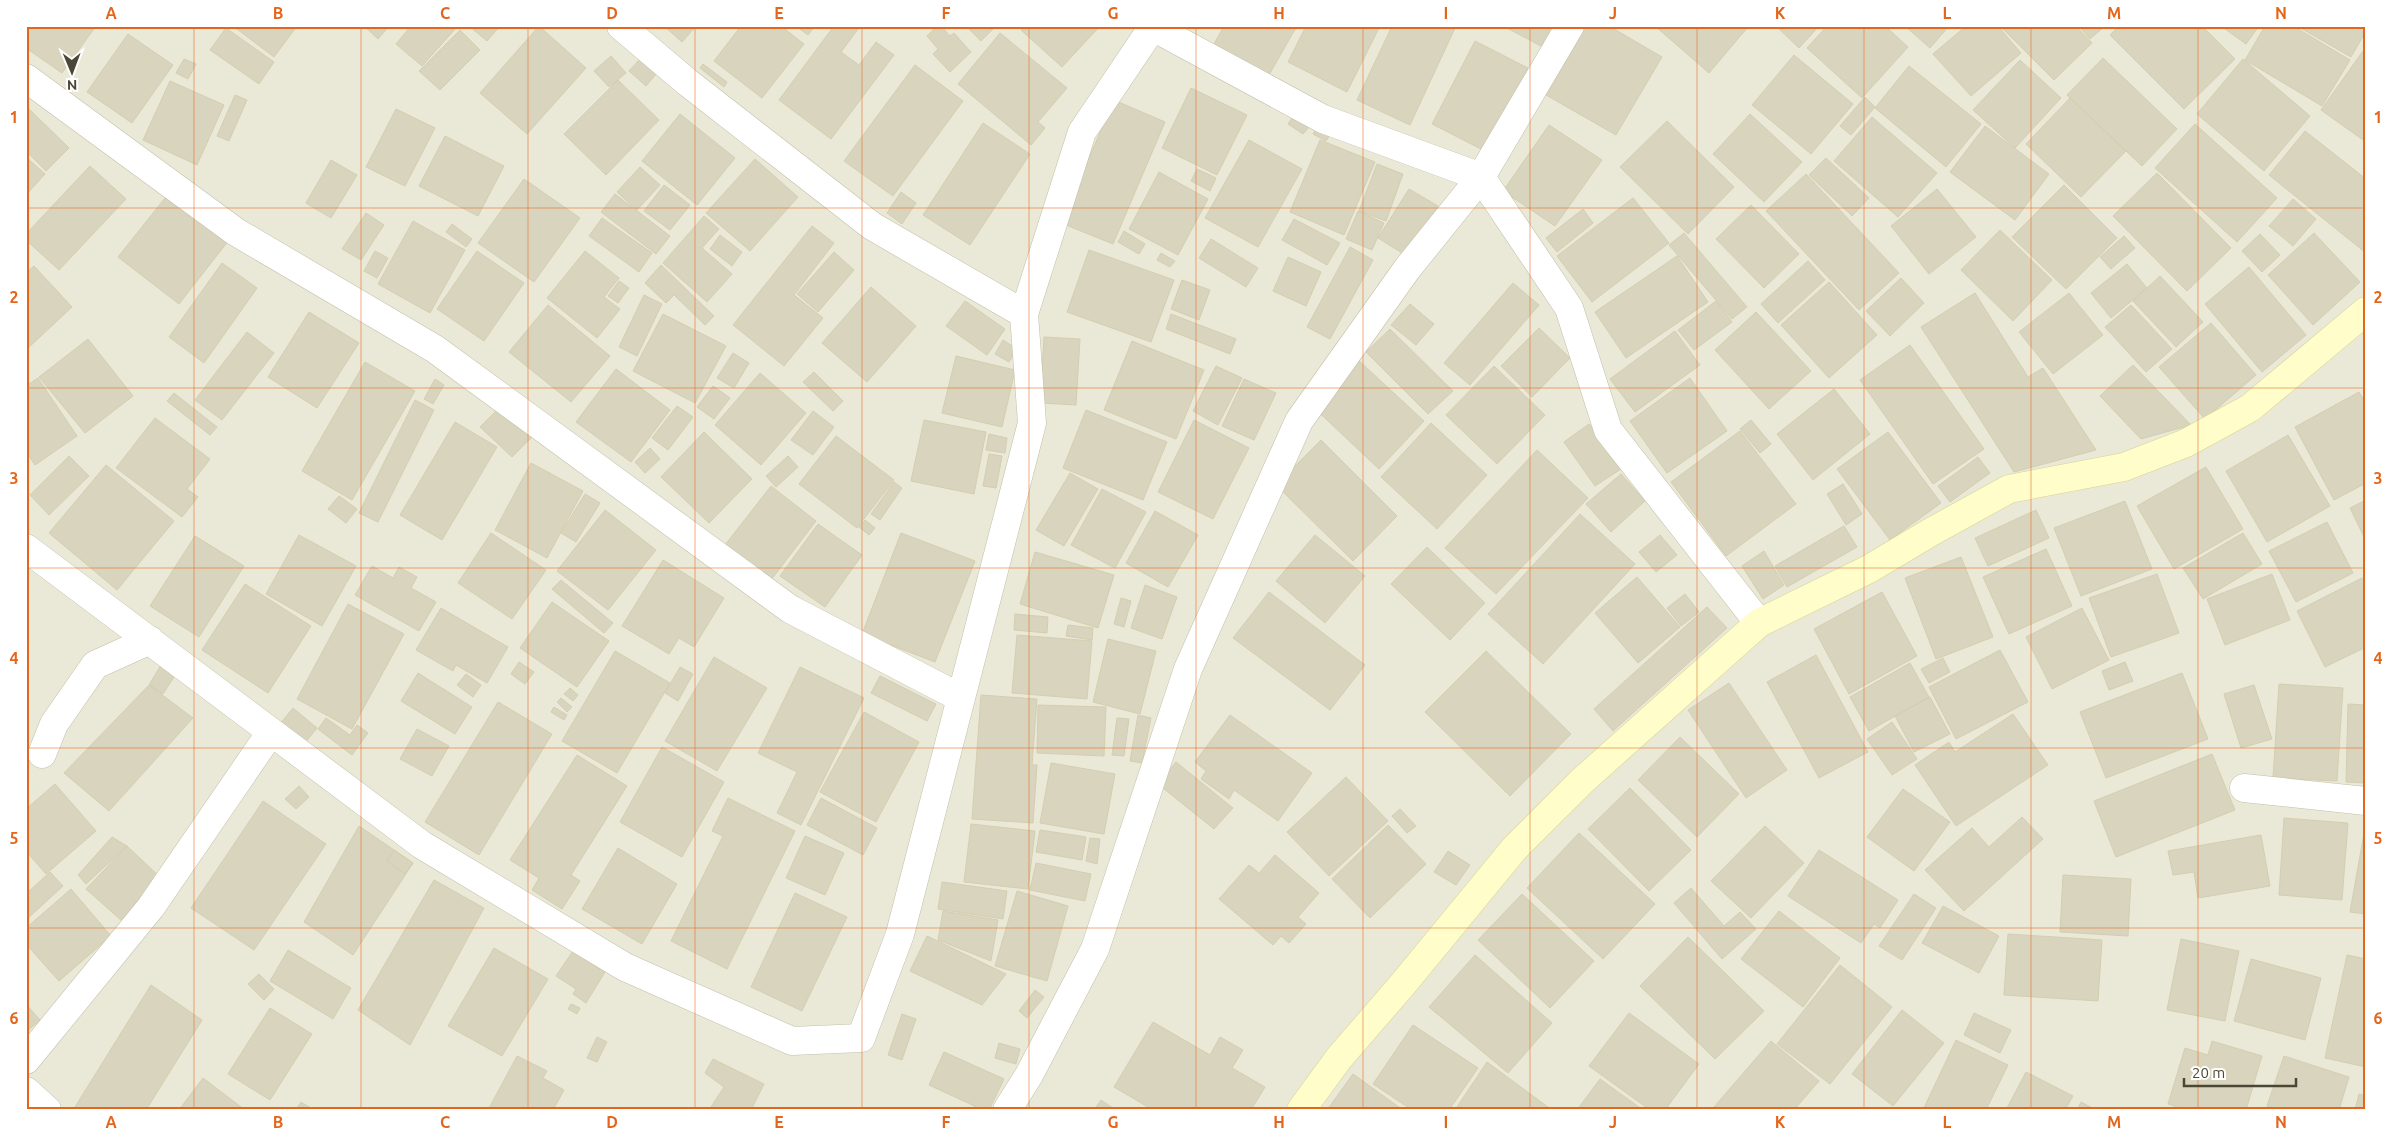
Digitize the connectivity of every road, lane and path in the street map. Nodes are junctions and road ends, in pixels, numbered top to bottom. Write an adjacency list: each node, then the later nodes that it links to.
1 (621, 26): 7 (street)
2 (1570, 26): 5 (street)
3 (1151, 27): 5 (street); 7 (street)
4 (26, 78): 11 (street)
5 (1481, 177): 9 (street); 19 (street)
6 (2366, 311): 9 (street)
7 (1024, 314): 11 (street)
8 (26, 548): 10 (street)
9 (1759, 623): 20 (street)
10 (150, 640): 12 (street); 13 (street)
11 (961, 698): 12 (street)
12 (271, 732): 16 (street)
13 (42, 754)
14 (2244, 788): 15 (street)
15 (2366, 802)
16 (26, 1060)
17 (26, 1091): 18 (street)
18 (47, 1110)
19 (1008, 1110)
20 (1301, 1110)

